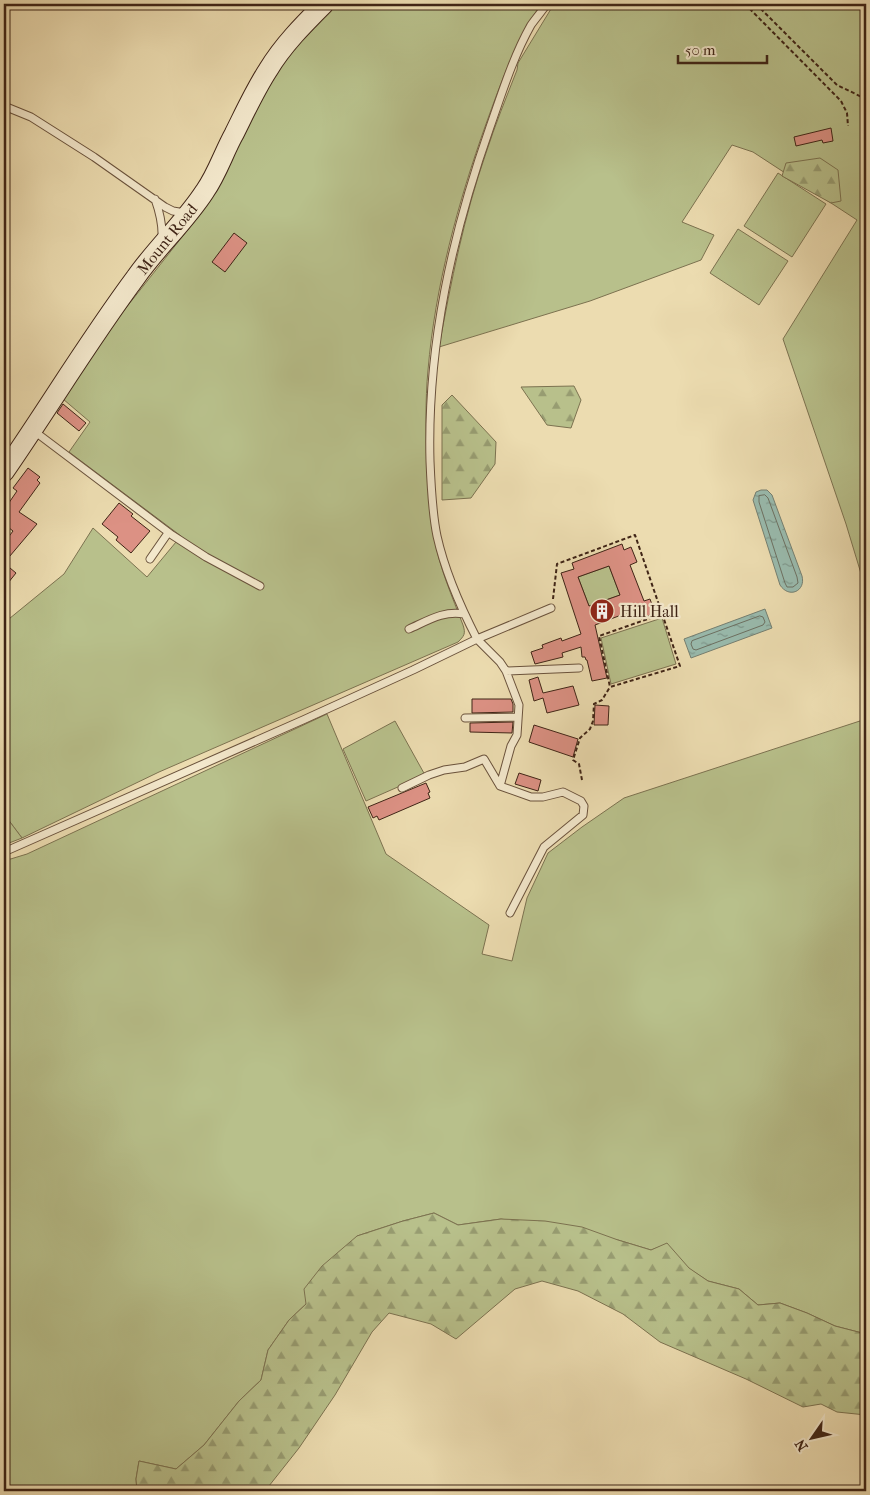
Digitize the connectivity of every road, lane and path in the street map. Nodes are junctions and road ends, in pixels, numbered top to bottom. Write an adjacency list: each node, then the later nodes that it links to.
1 (324, 4): 9 (street, Mount Road)
2 (547, 4): 17 (lane)
3 (746, 4): 7 (path)
4 (756, 4): 5 (path)
5 (866, 99)
6 (4, 106): 8 (lane)
7 (848, 126)
8 (155, 199): 9 (lane); 10 (lane)
9 (190, 212): 10 (street, Mount Road)
10 (161, 245): 11 (street, Mount Road)
11 (33, 430): 12 (street, Mount Road); 13 (lane)
12 (4, 472)
13 (168, 533): 14 (lane); 15 (lane)
14 (150, 559)
15 (260, 586)
16 (551, 608): 18 (path); 20 (lane)
17 (464, 614): 19 (lane); 20 (lane)
18 (662, 614): 23 (path); 23 (path)
19 (409, 629)
20 (477, 639): 22 (lane); 29 (lane)
21 (579, 668): 22 (lane)
22 (506, 671): 25 (lane)
23 (610, 687): 26 (path)
24 (465, 718): 25 (lane)
25 (518, 718): 27 (lane)
26 (582, 780)
27 (500, 786): 28 (lane); 30 (lane)
28 (402, 788)
29 (4, 852)
30 (510, 913)

